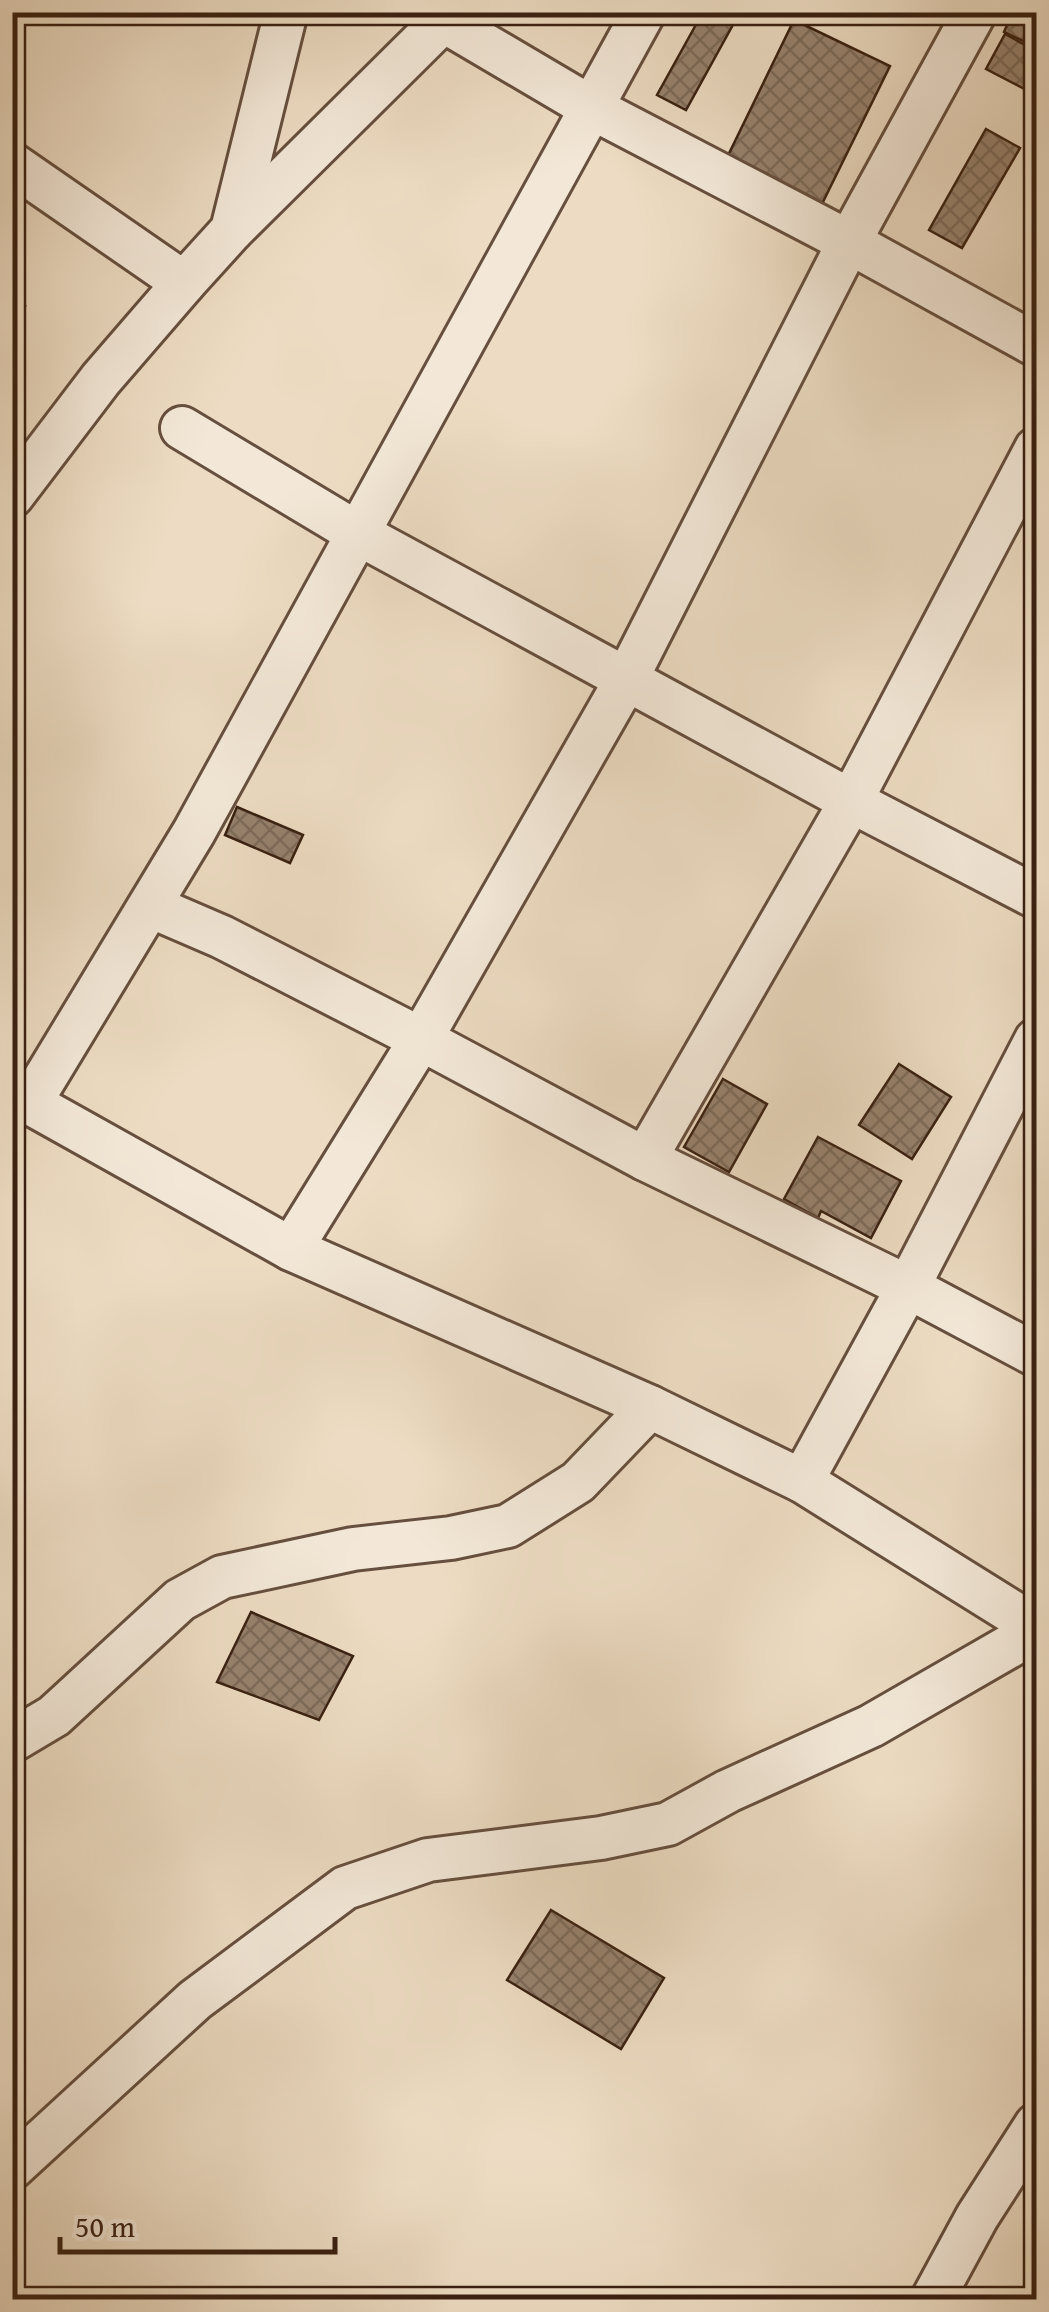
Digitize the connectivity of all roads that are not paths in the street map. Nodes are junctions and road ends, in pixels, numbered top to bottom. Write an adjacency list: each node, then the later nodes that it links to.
1 (286, 12): 7 (street)
2 (644, 12): 5 (street)
3 (975, 12): 8 (street)
4 (448, 17): 5 (street); 7 (street)
5 (590, 107): 8 (street); 14 (street)
6 (12, 164): 9 (street)
7 (232, 230): 9 (street)
8 (849, 242): 10 (street); 15 (street)
9 (184, 284): 13 (street)
10 (1036, 345)
11 (182, 428): 14 (street)
12 (1036, 449): 16 (street)
13 (12, 496)
14 (357, 534): 15 (street); 18 (street)
15 (626, 680): 16 (street); 19 (street)
16 (851, 802): 17 (street); 22 (street)
17 (1036, 897)
18 (150, 906): 19 (street); 21 (street)
19 (421, 1039): 22 (street); 23 (street)
20 (1036, 1040): 24 (street)
21 (21, 1095): 23 (street)
22 (646, 1159): 24 (street)
23 (292, 1249): 26 (street)
24 (908, 1287): 25 (street); 27 (street)
25 (1036, 1355)
26 (650, 1406): 27 (street); 29 (street)
27 (802, 1481): 28 (street)
28 (1036, 1629): 31 (street)
29 (12, 1741)
30 (1036, 2125): 32 (street)
31 (12, 2168)
32 (932, 2300)

